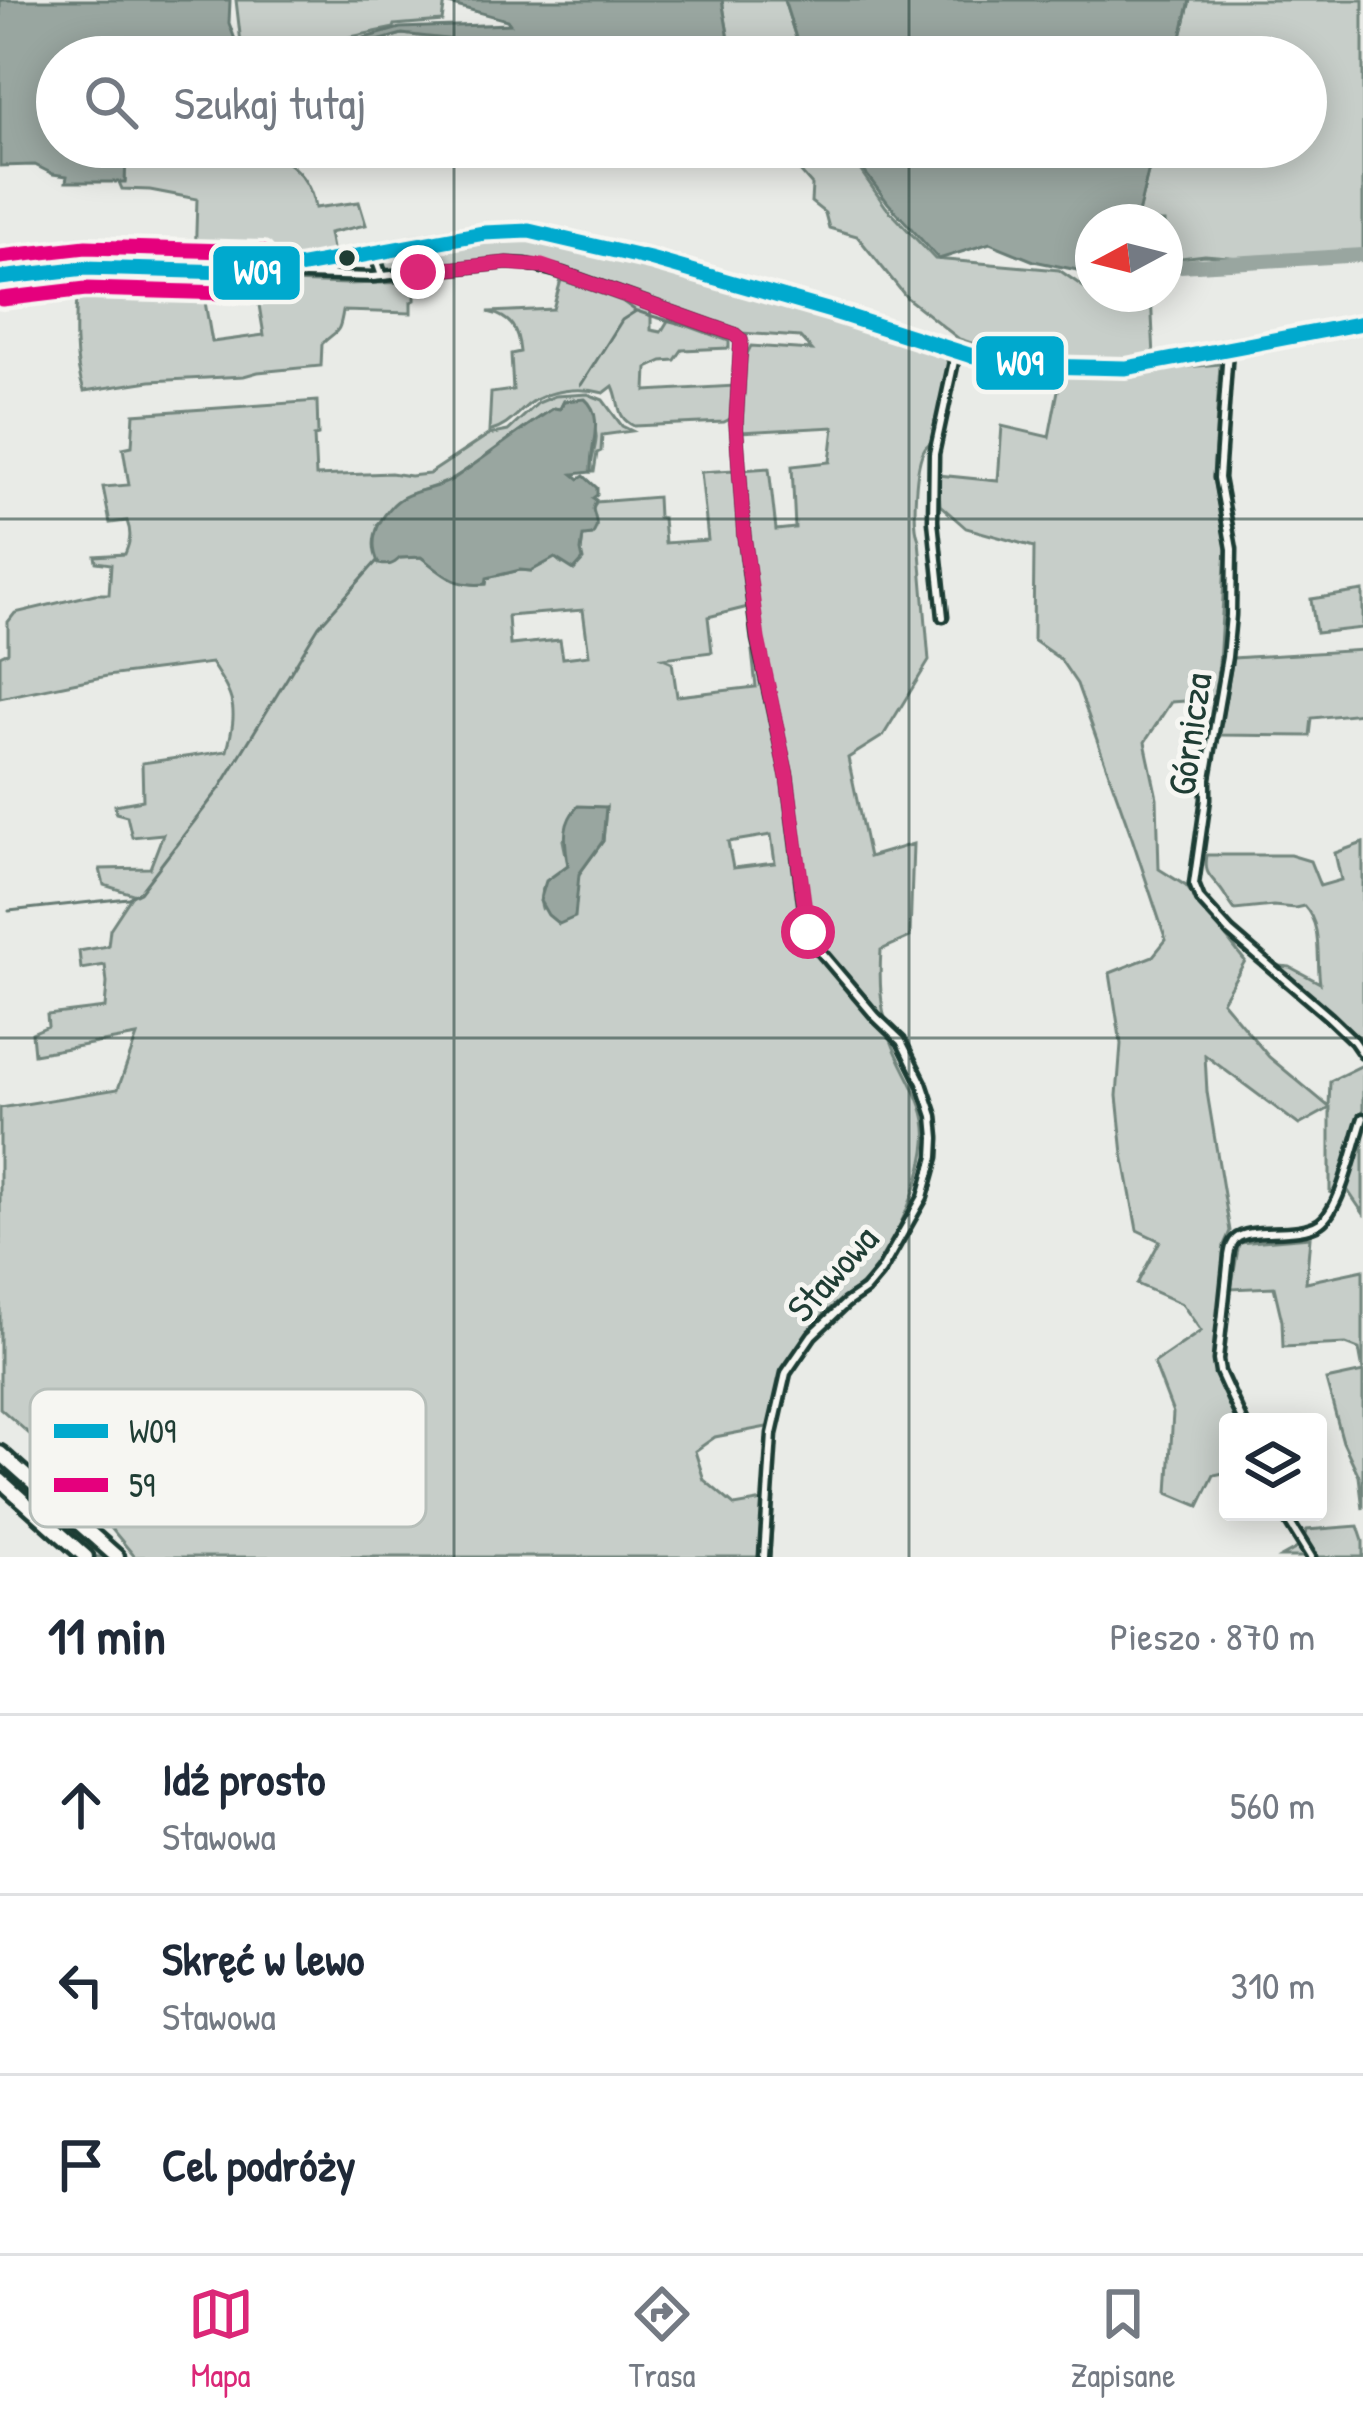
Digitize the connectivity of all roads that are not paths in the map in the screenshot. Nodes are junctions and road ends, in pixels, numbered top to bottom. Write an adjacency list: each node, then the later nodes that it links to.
1 (374, 254): 2 (street); 3 (street); 7 (street)
2 (265, 273): 3 (street, Stawowa); 4 (street)
3 (382, 276): 21 (street, Stawowa)
4 (0, 278)
5 (1363, 323): 6 (street)
6 (1228, 350): 7 (street); 9 (street, Górnicza)
7 (956, 352): 8 (street)
8 (943, 617)
9 (1363, 1054)
10 (1363, 1118): 11 (street)
11 (1240, 1413)
12 (0, 1453): 13 (highway)
13 (30, 1479)
14 (0, 1480): 15 (highway)
15 (30, 1507)
16 (1289, 1521): 22 (street)
17 (52, 1527): 19 (highway)
18 (84, 1527): 20 (highway)
19 (86, 1557)
20 (118, 1557)
21 (764, 1557)
22 (1311, 1557)

